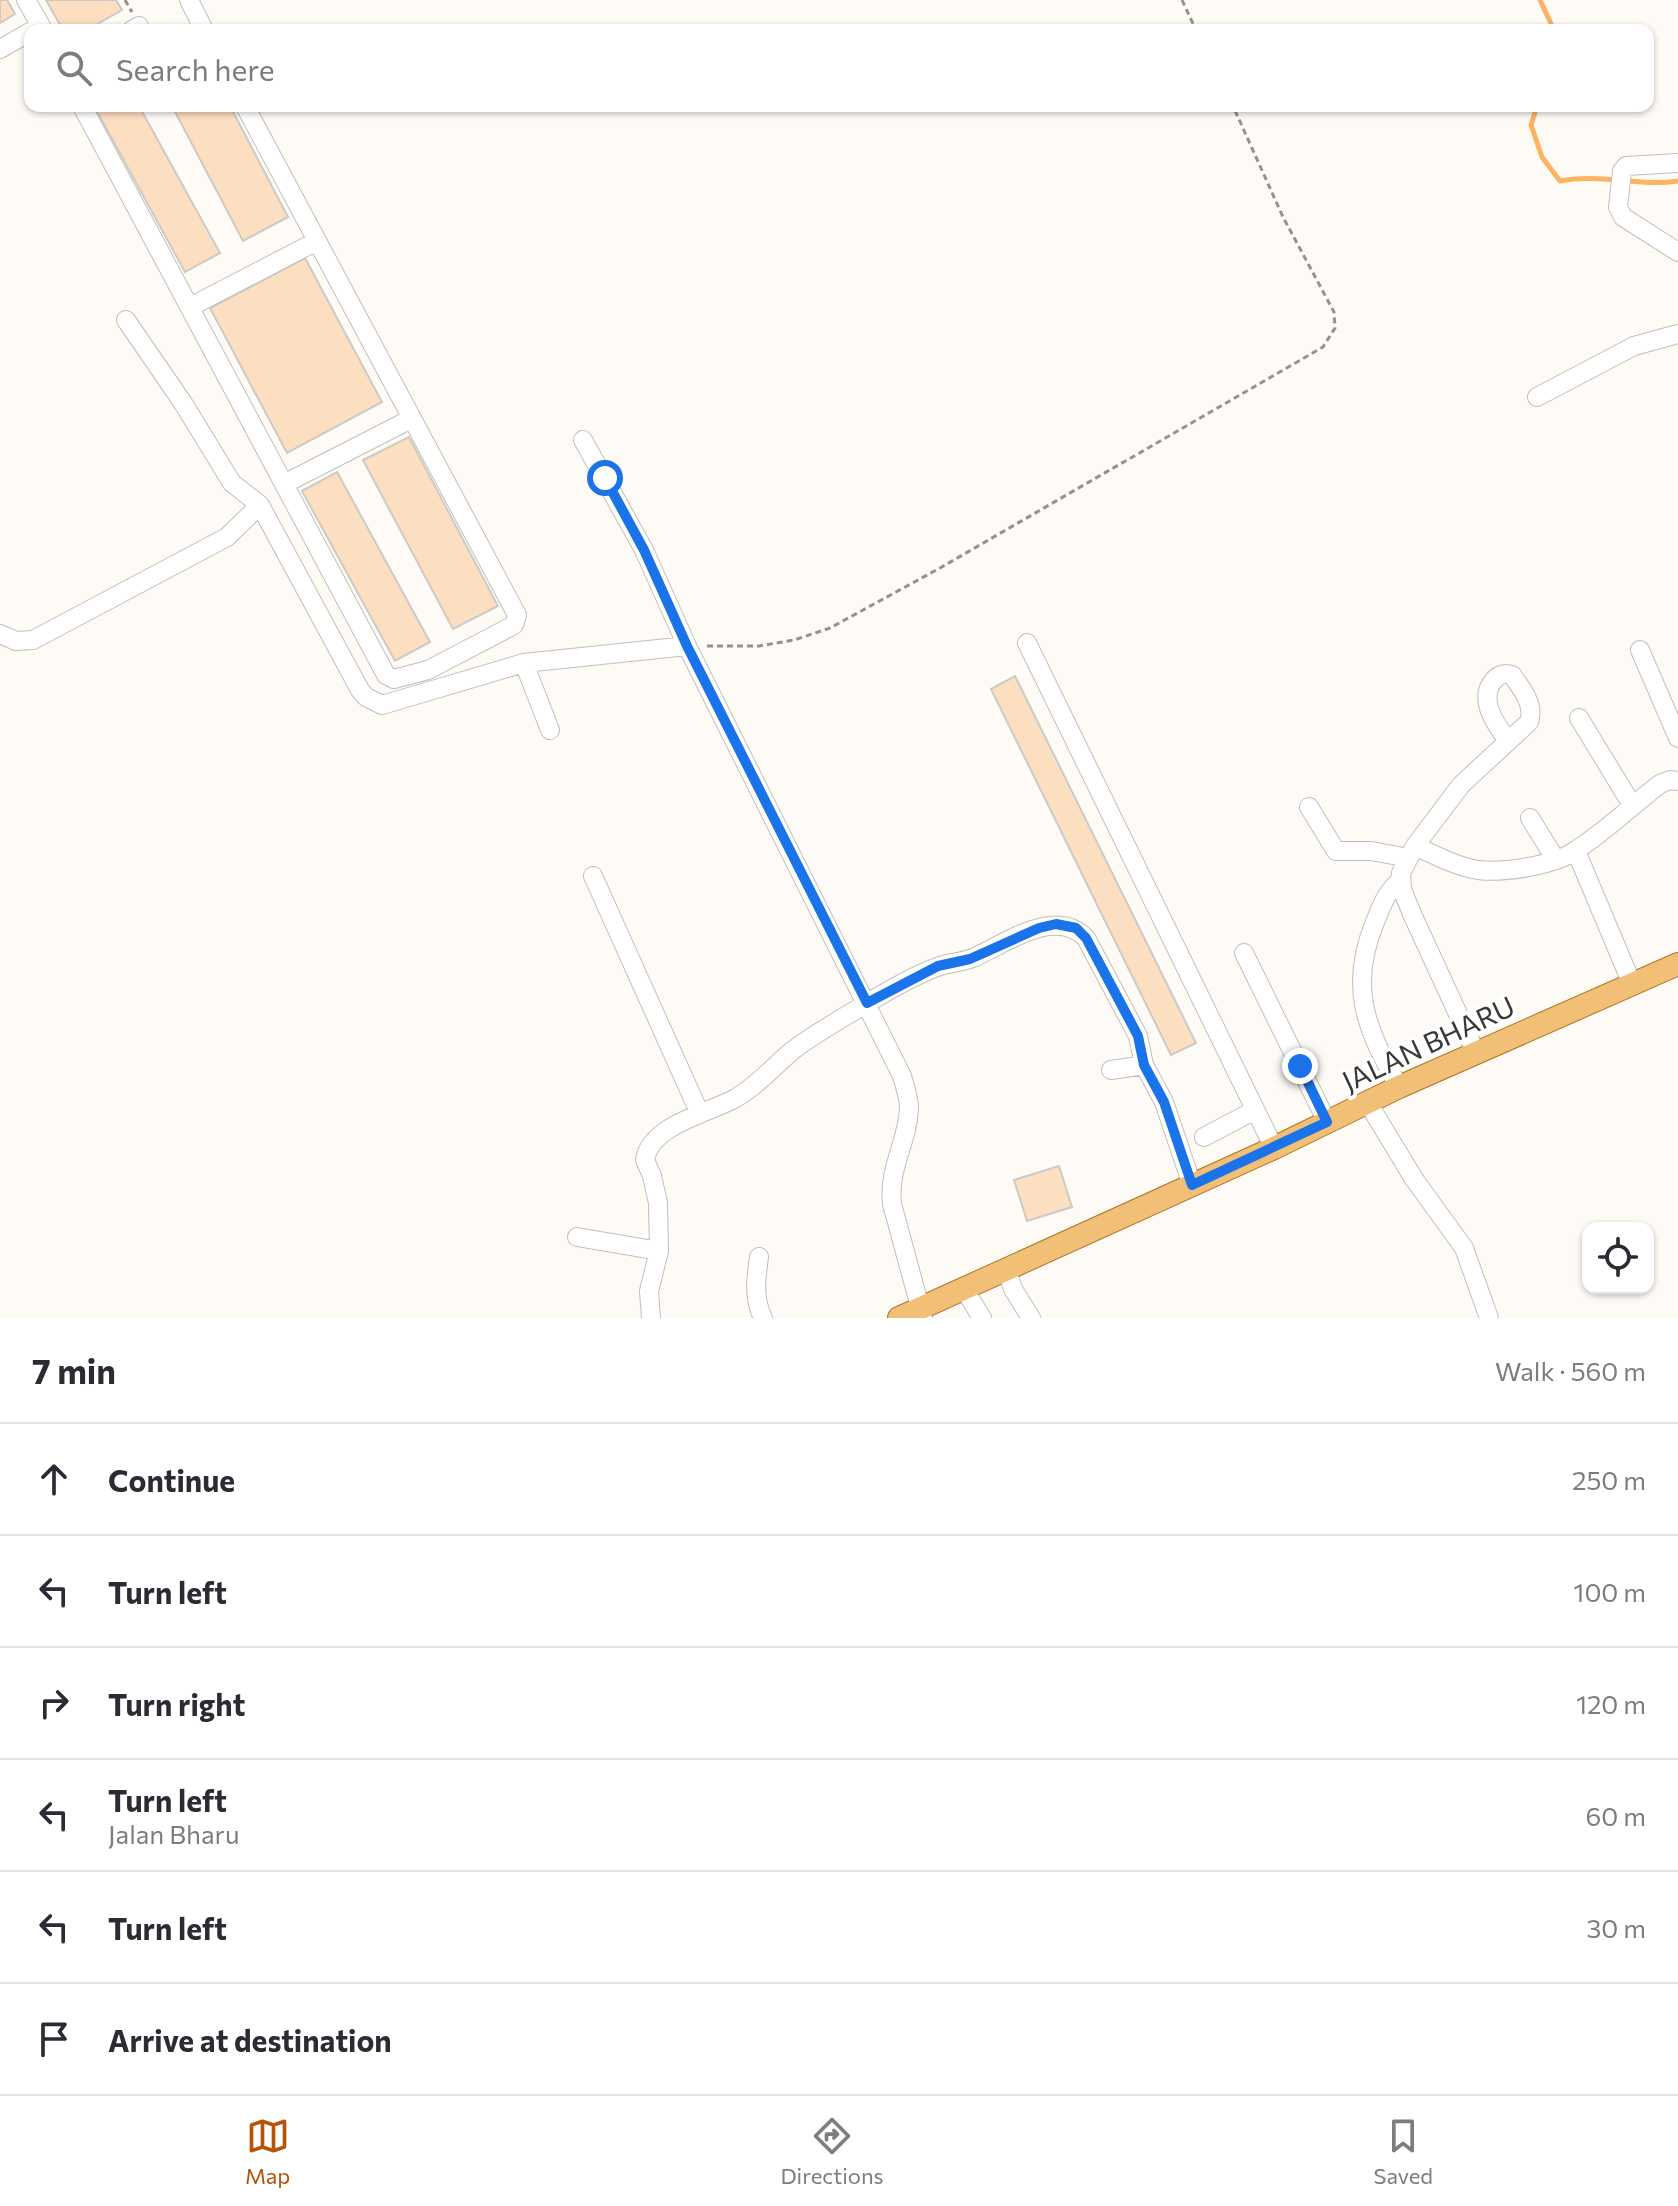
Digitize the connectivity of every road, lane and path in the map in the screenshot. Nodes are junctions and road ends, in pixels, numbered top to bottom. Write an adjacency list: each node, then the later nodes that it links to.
1 (26, 0): 4 (street)
2 (189, 0): 5 (street)
3 (1182, 0): 6 (path)
4 (35, 24)
5 (201, 24)
6 (1193, 24)
7 (24, 37): 8 (street)
8 (0, 49)
9 (85, 112): 15 (street)
10 (248, 112): 13 (street)
11 (1236, 112): 25 (path)
12 (1678, 163): 14 (street)
13 (317, 241): 15 (street); 19 (street)
14 (1678, 252)
15 (190, 307): 21 (street)
16 (126, 320): 22 (street)
17 (1678, 334): 18 (street)
18 (1537, 397)
19 (411, 419): 21 (street); 21 (street)
20 (583, 440): 25 (street)
21 (284, 484)
22 (260, 505): 23 (street); 27 (street)
23 (0, 634)
24 (1027, 643): 50 (street)
25 (687, 646): 27 (street); 44 (street)
26 (1640, 650): 30 (street)
27 (524, 663): 29 (street)
28 (1579, 718): 33 (street)
29 (550, 730)
30 (1678, 738)
31 (1507, 739): 37 (street)
32 (1678, 781): 33 (street)
33 (1632, 805): 36 (street)
34 (1309, 807): 37 (street)
35 (1530, 818): 38 (street)
36 (1576, 851): 38 (street); 43 (street)
37 (1412, 852): 38 (street); 40 (street)
38 (1556, 860)
39 (593, 876): 51 (street)
40 (1401, 880): 45 (street); 48 (street)
41 (1244, 953): 52 (street)
42 (1678, 964): 43 (main road, JALAN BHARU)
43 (1632, 984): 45 (main road, JALAN BHARU)
44 (867, 1003): 46 (street); 51 (street); 61 (street)
45 (1476, 1053): 48 (main road, JALAN BHARU)
46 (1144, 1065): 47 (street); 55 (street)
47 (1111, 1070)
48 (1399, 1087): 49 (main road, JALAN BHARU)
49 (1368, 1103): 52 (main road, JALAN BHARU); 66 (street)
50 (1255, 1110): 53 (street); 54 (street)
51 (700, 1114): 57 (street)
52 (1327, 1122): 54 (main road, JALAN BHARU)
53 (1204, 1137)
54 (1274, 1148): 55 (main road, JALAN BHARU)
55 (1192, 1185): 59 (main road, JALAN BHARU)
56 (577, 1237): 57 (street)
57 (659, 1251): 62 (street)
58 (759, 1257): 63 (street)
59 (1006, 1269): 60 (main road, JALAN BHARU); 65 (street)
60 (964, 1289): 61 (main road, JALAN BHARU); 64 (street)
61 (914, 1315)
62 (651, 1318)
63 (763, 1318)
64 (982, 1318)
65 (1031, 1318)
66 (1489, 1318)

